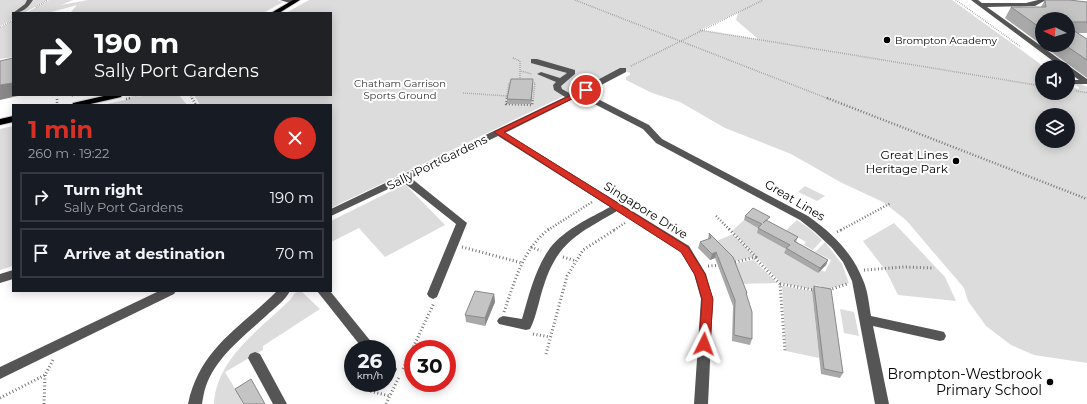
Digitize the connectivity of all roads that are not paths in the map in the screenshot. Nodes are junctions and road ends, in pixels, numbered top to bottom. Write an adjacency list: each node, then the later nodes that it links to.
1 (30, 0): 8 (street)
2 (283, 0): 5 (street)
3 (974, 0): 7 (street)
4 (1032, 0): 6 (street)
5 (295, 1): 9 (main road)
6 (1042, 1): 7 (street)
7 (981, 5): 10 (street)
8 (17, 12)
9 (276, 12)
10 (1056, 60)
11 (534, 61): 15 (street)
12 (623, 70): 18 (street, Sally Port Gardens)
13 (541, 74): 15 (street)
14 (1075, 74): 17 (street)
15 (561, 81): 18 (street)
16 (1075, 82): 17 (street)
17 (1086, 82)
18 (578, 93): 23 (street, Sally Port Gardens); 33 (street, Great Lines)
19 (114, 96): 20 (main road)
20 (80, 104)
21 (12, 120): 22 (main road)
22 (0, 122)
23 (498, 132): 24 (street, Sally Port Gardens); 25 (street, Singapore Drive)
24 (404, 178): 26 (street, Sally Port Gardens); 32 (street)
25 (613, 209): 34 (street); 41 (street, Singapore Drive)
26 (332, 213)
27 (12, 274): 28 (street)
28 (0, 279)
29 (168, 292): 38 (street)
30 (283, 292): 39 (street)
31 (323, 292): 36 (street)
32 (433, 294)
33 (866, 320): 35 (street); 42 (street, Great Lines)
34 (503, 321)
35 (940, 336)
36 (363, 340)
37 (255, 358): 40 (street)
38 (0, 374)
39 (195, 404)
40 (280, 404)
41 (701, 404)
42 (882, 404)

